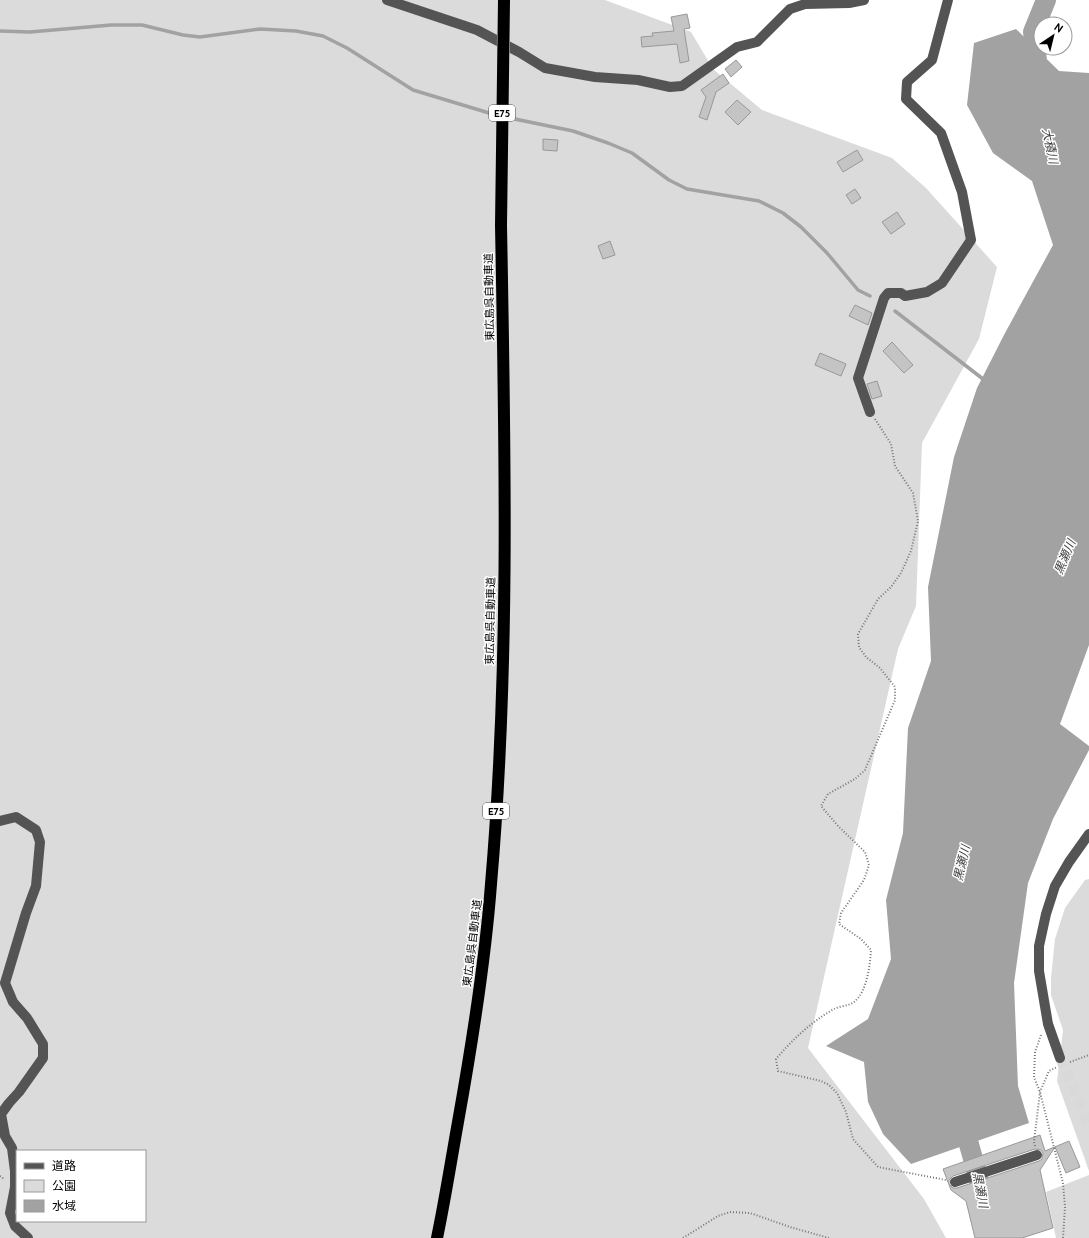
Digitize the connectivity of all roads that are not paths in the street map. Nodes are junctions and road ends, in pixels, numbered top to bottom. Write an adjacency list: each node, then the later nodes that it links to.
1 (387, 0): 3 (street)
2 (504, 0): 12 (highway, 東広島呉自動車道 / E75, bridge)
3 (864, 0)
4 (948, 0): 5 (street)
5 (870, 412)
6 (0, 821): 11 (street)
7 (1089, 834): 8 (street)
8 (1060, 1058)
9 (1037, 1154): 10 (street)
10 (955, 1182)
11 (28, 1238)
12 (437, 1238)

